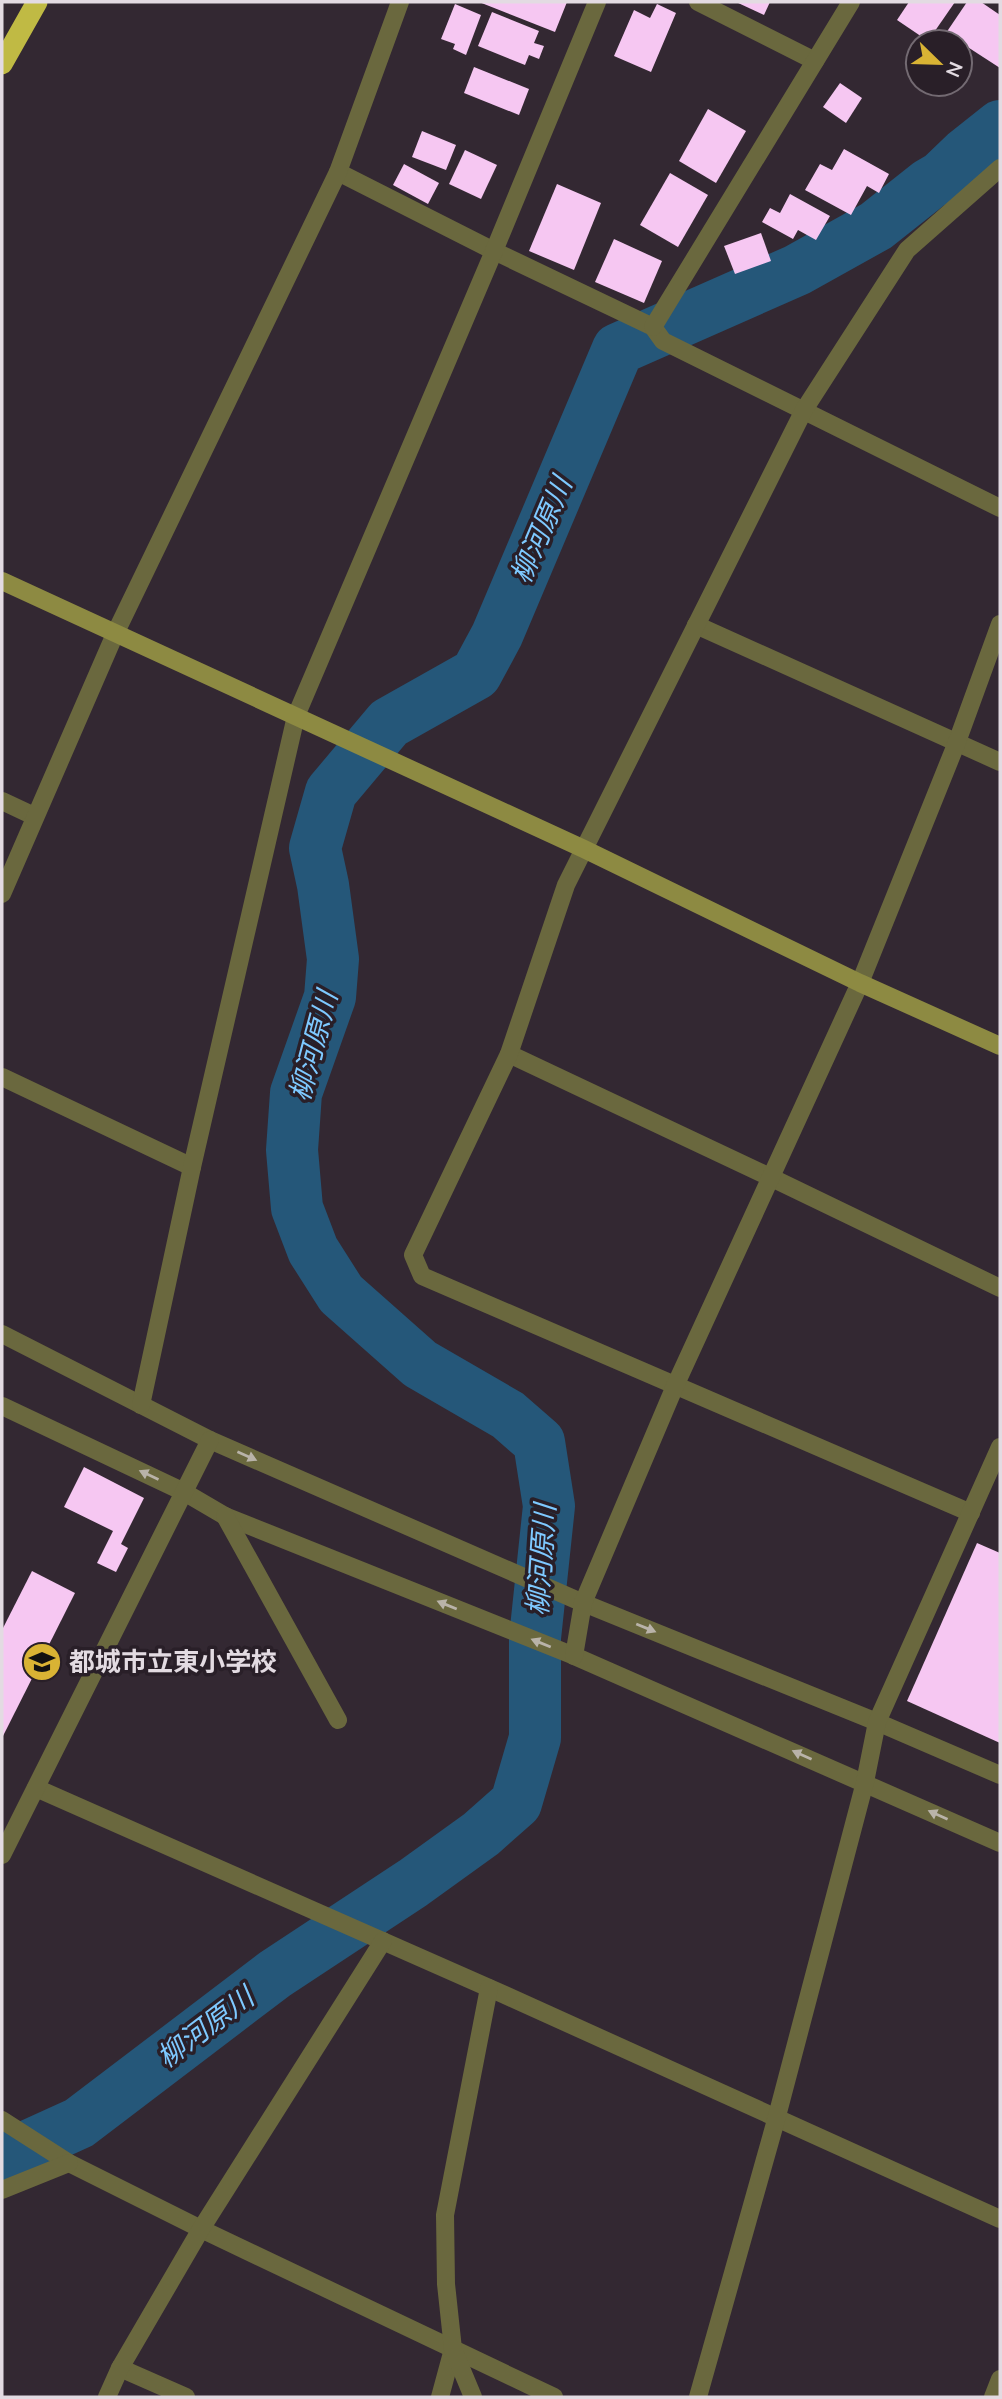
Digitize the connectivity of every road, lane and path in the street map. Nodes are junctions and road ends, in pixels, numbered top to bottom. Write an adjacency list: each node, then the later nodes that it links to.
1 (37, 2): 7 (highway)
2 (400, 2): 9 (street)
3 (597, 2): 10 (street)
4 (698, 2): 6 (street)
5 (850, 2): 6 (street)
6 (815, 61): 11 (street)
7 (2, 64)
8 (1000, 168): 12 (street)
9 (338, 172): 10 (street); 17 (street)
10 (494, 251): 11 (street); 18 (street)
11 (658, 334): 12 (street)
12 (804, 410): 13 (street); 16 (street)
13 (1000, 508)
14 (2, 581): 17 (street)
15 (1000, 624): 19 (street)
16 (696, 625): 19 (street); 23 (street)
17 (114, 634): 18 (street); 22 (street)
18 (296, 716): 23 (street); 29 (street)
19 (957, 742): 20 (street); 25 (street)
20 (1000, 762)
21 (2, 801): 22 (street)
22 (34, 816): 24 (street)
23 (584, 849): 25 (street); 27 (street)
24 (2, 894)
25 (860, 983): 26 (street); 30 (street)
26 (1000, 1046)
27 (509, 1054): 30 (street); 33 (street)
28 (2, 1077): 29 (street)
29 (192, 1167): 34 (street)
30 (772, 1178): 31 (street); 33 (street)
31 (1000, 1288)
32 (2, 1334): 34 (street)
33 (675, 1386): 39 (street); 41 (street)
34 (141, 1405): 36 (street)
35 (2, 1406): 38 (street, one-way to 35)
36 (210, 1440): 38 (street); 41 (street, one-way to 41)
37 (1000, 1447): 39 (street)
38 (184, 1492): 40 (street); 47 (street)
39 (971, 1513): 44 (street)
40 (225, 1516): 42 (street, one-way to 40); 43 (street)
41 (582, 1602): 42 (street); 44 (street, one-way to 44)
42 (573, 1656): 46 (street, one-way to 42)
43 (338, 1720)
44 (877, 1722): 45 (street); 46 (street)
45 (1000, 1775)
46 (865, 1783): 48 (street, one-way to 46); 53 (street)
47 (36, 1788): 49 (street); 50 (street)
48 (1000, 1843)
49 (2, 1856)
50 (383, 1941): 51 (street); 57 (street)
51 (489, 1988): 53 (street); 58 (street)
52 (2, 2120): 54 (street)
53 (776, 2120): 56 (street); 66 (street)
54 (66, 2161): 55 (street); 57 (street)
55 (2, 2190)
56 (1000, 2219)
57 (201, 2230): 58 (street); 59 (street)
58 (453, 2349): 63 (street); 64 (street); 65 (street)
59 (120, 2368): 61 (street); 62 (street)
60 (1000, 2379): 67 (street)
61 (107, 2397)
62 (186, 2397)
63 (440, 2397)
64 (473, 2397)
65 (554, 2397)
66 (698, 2397)
67 (993, 2397)

